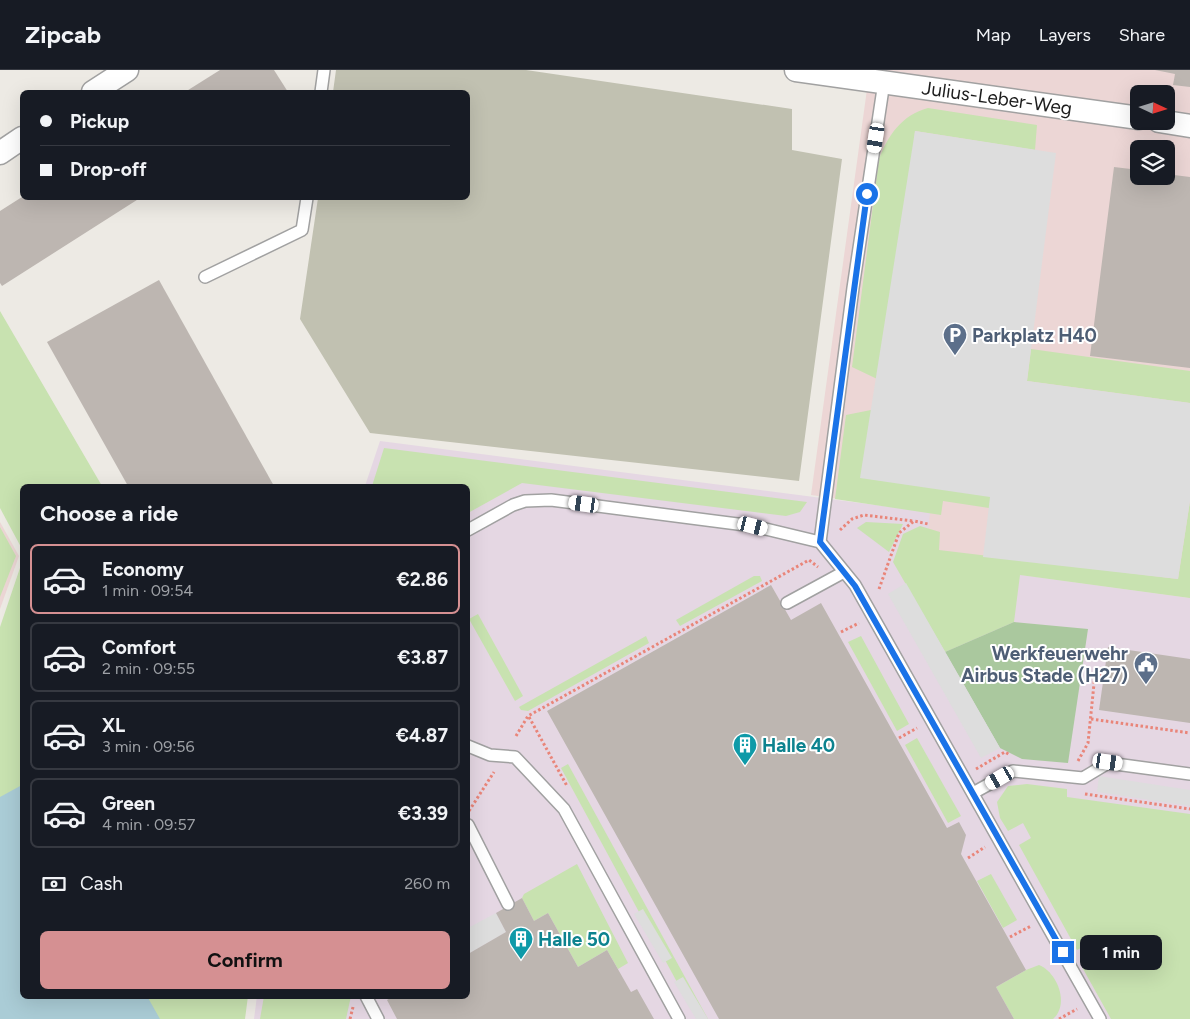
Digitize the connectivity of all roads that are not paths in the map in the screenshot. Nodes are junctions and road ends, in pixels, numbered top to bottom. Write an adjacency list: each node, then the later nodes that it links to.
1 (127, 70): 5 (street)
2 (324, 70): 6 (lane)
3 (796, 70): 4 (street, Julius-Leber-Weg)
4 (885, 76): 7 (street, Julius-Leber-Weg); 15 (lane)
5 (96, 90)
6 (321, 90)
7 (1130, 117)
8 (1175, 124): 9 (street)
9 (1190, 126)
10 (20, 139): 11 (street)
11 (0, 153)
12 (306, 200): 13 (lane)
13 (205, 277)
14 (470, 529): 15 (lane)
15 (820, 542): 16 (lane)
16 (844, 572): 17 (lane); 20 (lane)
17 (786, 603)
18 (470, 747): 26 (lane)
19 (1190, 774): 20 (lane)
20 (973, 794): 24 (lane)
21 (470, 829): 22 (lane)
22 (508, 904)
23 (368, 999): 25 (lane)
24 (1096, 1018)
25 (378, 1019)
26 (679, 1019)

